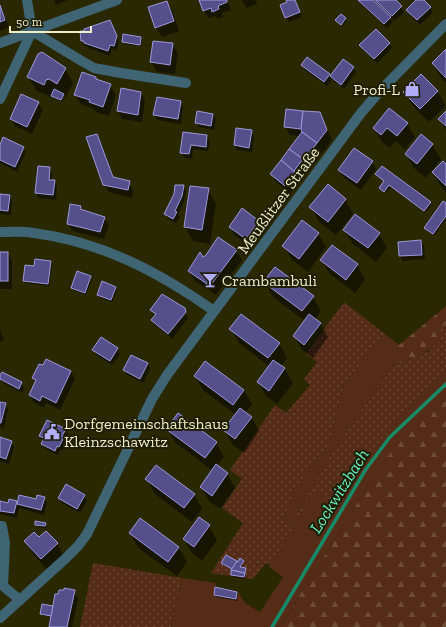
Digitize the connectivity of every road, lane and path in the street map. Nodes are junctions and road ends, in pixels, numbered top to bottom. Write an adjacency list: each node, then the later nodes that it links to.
1 (28, 0): 4 (street)
2 (117, 0): 4 (street)
3 (446, 24): 9 (street, Meußlitzer Straße)
4 (32, 31): 5 (street); 6 (street); 7 (street)
5 (0, 43)
6 (186, 83)
7 (0, 99)
8 (0, 232): 9 (street)
9 (214, 311): 11 (street, Meußlitzer Straße)
10 (0, 526): 11 (street)
11 (20, 600): 12 (street, Meußlitzer Straße)
12 (0, 618)

